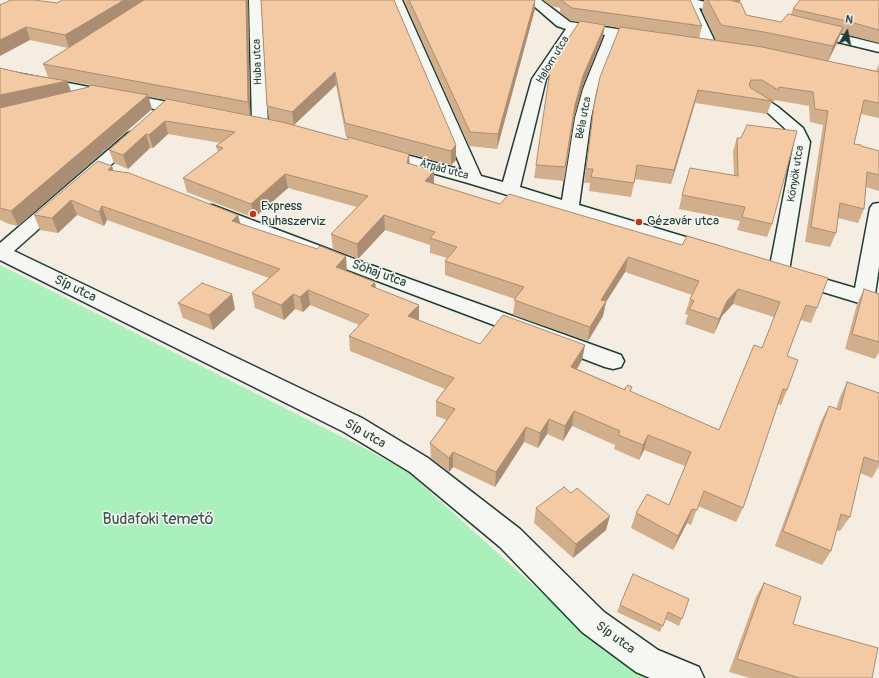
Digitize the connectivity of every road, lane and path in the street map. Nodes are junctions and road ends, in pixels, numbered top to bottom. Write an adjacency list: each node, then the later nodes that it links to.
1 (255, 0): 22 (street, Huba utca)
2 (396, 0): 24 (street)
3 (532, 0): 6 (street, Halom utca)
4 (689, 1): 5 (street); 11 (street)
5 (743, 15)
6 (574, 27): 8 (street); 25 (street, Halom utca)
7 (796, 28): 12 (street)
8 (612, 32): 9 (street); 27 (street, Béla utca)
9 (657, 39)
10 (695, 44): 11 (street)
11 (710, 46): 13 (street)
12 (879, 48)
13 (724, 49)
14 (48, 68): 16 (street)
15 (0, 74): 16 (street)
16 (29, 81): 17 (street)
17 (96, 94): 19 (street); 20 (street)
18 (753, 97): 31 (street, Könyök utca)
19 (66, 101)
20 (167, 106): 21 (street); 29 (street)
21 (206, 114)
22 (260, 124)
23 (363, 148): 24 (street, Árpád utca)
24 (474, 179): 25 (street, Árpád utca)
25 (510, 190): 27 (street, Árpád utca)
26 (196, 204): 32 (street, Sóhaj utca)
27 (570, 208): 30 (street, Árpád utca)
28 (879, 208): 31 (street)
29 (0, 253): 33 (street, Síp utca)
30 (725, 255)
31 (872, 299)
32 (614, 361)
33 (688, 678)

